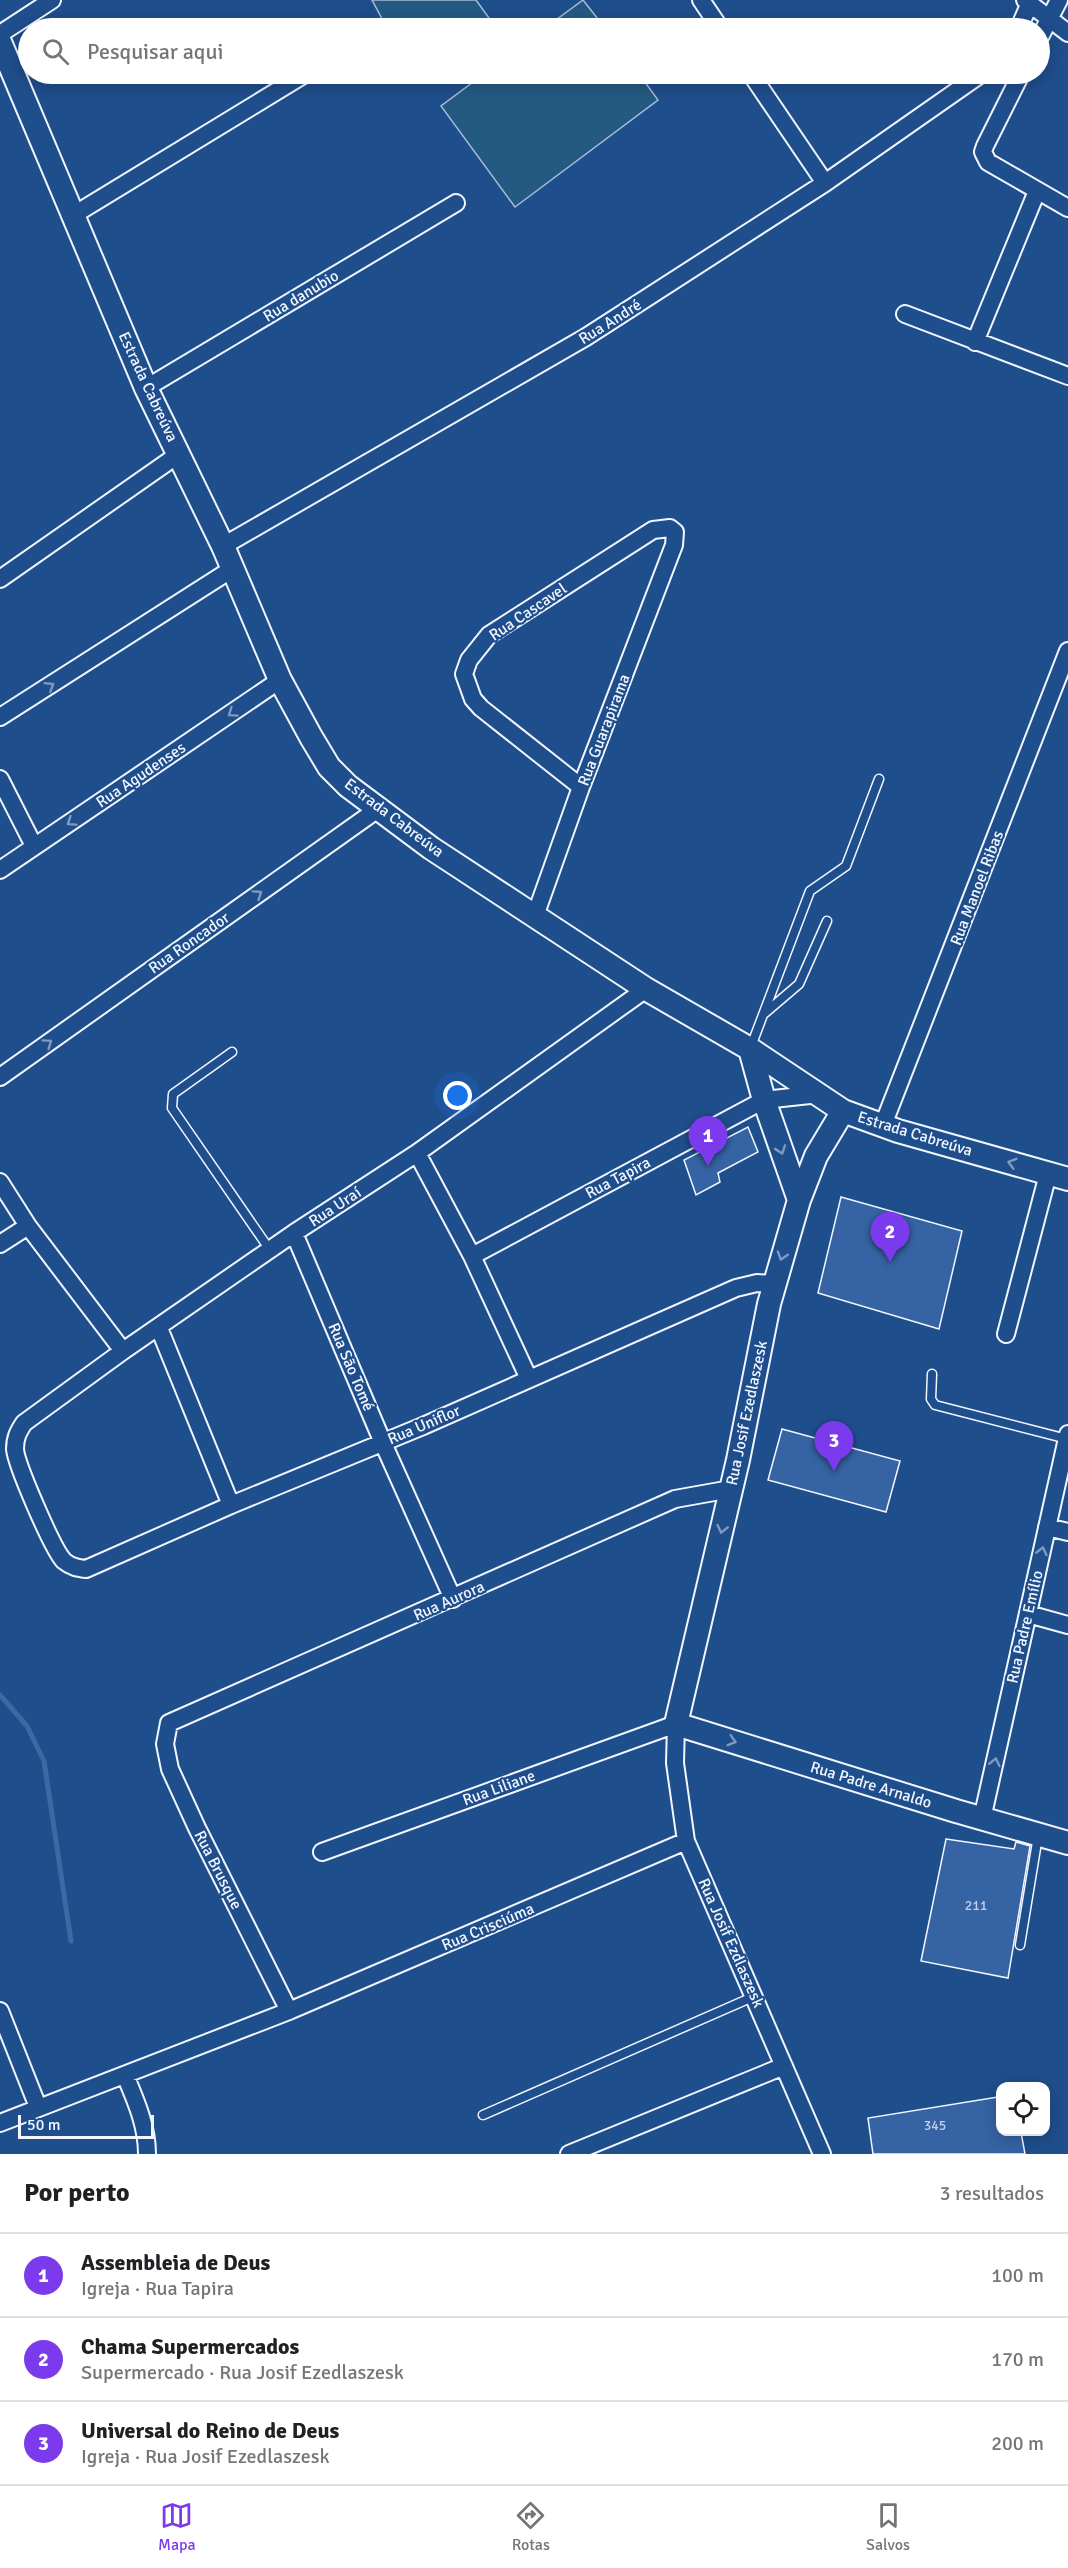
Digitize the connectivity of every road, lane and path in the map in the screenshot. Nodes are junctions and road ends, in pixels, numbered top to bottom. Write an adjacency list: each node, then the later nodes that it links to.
1 (52, 0): 5 (street)
2 (701, 0): 6 (street)
3 (1059, 0): 9 (street)
4 (1027, 2): 7 (street); 8 (street)
5 (24, 18)
6 (713, 18)
7 (1022, 18)
8 (1046, 18)
9 (1049, 18)
10 (1050, 21): 12 (street)
11 (18, 22): 13 (street)
12 (1068, 33)
13 (0, 34)
14 (0, 42): 23 (main road, Estrada Cabreúva)
15 (289, 84): 23 (street)
16 (758, 84): 19 (street)
17 (967, 84): 19 (street, Rua André)
18 (1016, 84): 20 (street)
19 (825, 183): 30 (street, Rua André)
20 (1036, 191): 22 (street); 25 (street)
21 (456, 203): 27 (street, Rua danubio)
22 (1068, 208)
23 (72, 216): 27 (main road, Estrada Cabreúva)
24 (905, 314): 25 (street)
25 (975, 342): 26 (street)
26 (1068, 376)
27 (146, 388): 28 (main road, Estrada Cabreúva)
28 (179, 454): 30 (main road, Estrada Cabreúva); 32 (street)
29 (674, 545): 38 (street, Rua Guarapirama); 38 (street, Rua Cascavel)
30 (223, 546): 31 (main road, Estrada Cabreúva)
31 (232, 568): 34 (main road, Estrada Cabreúva); 35 (street, one-way to 31)
32 (0, 579)
33 (1068, 651): 52 (street, Rua Manoel Ribas)
34 (280, 680): 39 (main road, Estrada Cabreúva); 40 (street, Rua Agudenses, one-way to 40)
35 (0, 717)
36 (0, 779): 40 (street)
37 (879, 779): 45 (lane)
38 (581, 787): 42 (street, Rua Guarapirama)
39 (378, 809): 42 (main road, Estrada Cabreúva); 48 (street, Rua Roncador, one-way to 39)
40 (34, 846): 41 (street, Rua Agudenses)
41 (0, 870)
42 (535, 916): 44 (main road, Estrada Cabreúva)
43 (827, 921): 45 (lane)
44 (646, 988): 46 (main road, Estrada Cabreúva); 53 (street, Rua Uraí)
45 (764, 1013): 46 (lane)
46 (750, 1049): 49 (main road, Estrada Cabreúva); 50 (main road)
47 (232, 1052): 60 (lane)
48 (0, 1077)
49 (819, 1094): 50 (street); 51 (main road, Estrada Cabreúva)
50 (764, 1100): 56 (main road, one-way to 56); 61 (street, Rua Tapira)
51 (843, 1112): 52 (main road, Estrada Cabreúva); 56 (main road, Rua Josif Ezedlaszesk)
52 (883, 1125): 54 (main road, Estrada Cabreúva, one-way to 52)
53 (417, 1153): 58 (street, Rua Uraí); 61 (street)
54 (1058, 1176): 64 (street)
55 (0, 1182): 57 (street)
56 (799, 1200): 62 (main road, Rua Josif Ezedlaszesk, one-way to 62)
57 (28, 1226): 59 (street); 65 (street)
58 (294, 1233): 60 (street, Rua Uraí); 69 (street, Rua São Tomé)
59 (0, 1244)
60 (270, 1250): 63 (street, Rua Uraí)
61 (472, 1256): 67 (street)
62 (774, 1284): 67 (street, Rua Uniflor); 70 (main road, Rua Josif Ezedlaszesk)
63 (159, 1328): 65 (street, Rua Uraí); 71 (street)
64 (1006, 1334)
65 (123, 1351): 74 (street, Rua Uraí)
66 (932, 1374): 68 (lane)
67 (529, 1379): 69 (street, Rua Uniflor)
68 (1067, 1437): 72 (street, Rua Padre Emílio)
69 (382, 1443): 71 (street, Rua Uniflor); 75 (street, Rua São Tomé)
70 (731, 1490): 75 (street, Rua Aurora); 79 (main road, Rua Josif Ezedlaszesk, one-way to 79)
71 (231, 1505): 74 (street, Rua Uniflor)
72 (1047, 1527): 73 (street); 76 (street, Rua Padre Emílio, one-way to 72)
73 (1068, 1532)
74 (74, 1568)
75 (453, 1599): 78 (street, Rua Aurora)
76 (1028, 1614): 77 (street); 80 (street, Rua Padre Emílio, one-way to 76)
77 (1068, 1625)
78 (169, 1723): 88 (street, Rua Brusque)
79 (676, 1724): 80 (main road, Rua Padre Arnaldo, one-way to 80); 82 (street, Rua Josif Ezdlaszesk); 84 (street, Rua Liliane)
80 (982, 1819): 81 (main road, Rua Padre Arnaldo)
81 (1038, 1836): 83 (main road, Rua Padre Arnaldo); 85 (lane)
82 (686, 1841): 86 (street, Rua Josif Ezdlaszesk); 88 (street, Rua Crisciúma)
83 (1068, 1843)
84 (322, 1852)
85 (1020, 1945)
86 (755, 1996): 89 (street, Rua Josif Ezdlaszesk); 92 (lane)
87 (0, 2011): 91 (street)
88 (289, 2011): 90 (street, Rua Crisciúma)
89 (784, 2066): 95 (street); 96 (street, Rua Josif Ezdlaszesk)
90 (125, 2075): 91 (street, Rua Crisciúma); 94 (street)
91 (38, 2107): 93 (street, Rua Crisciúma)
92 (483, 2115)
93 (0, 2123)
94 (147, 2154)
95 (569, 2154)
96 (822, 2154)

